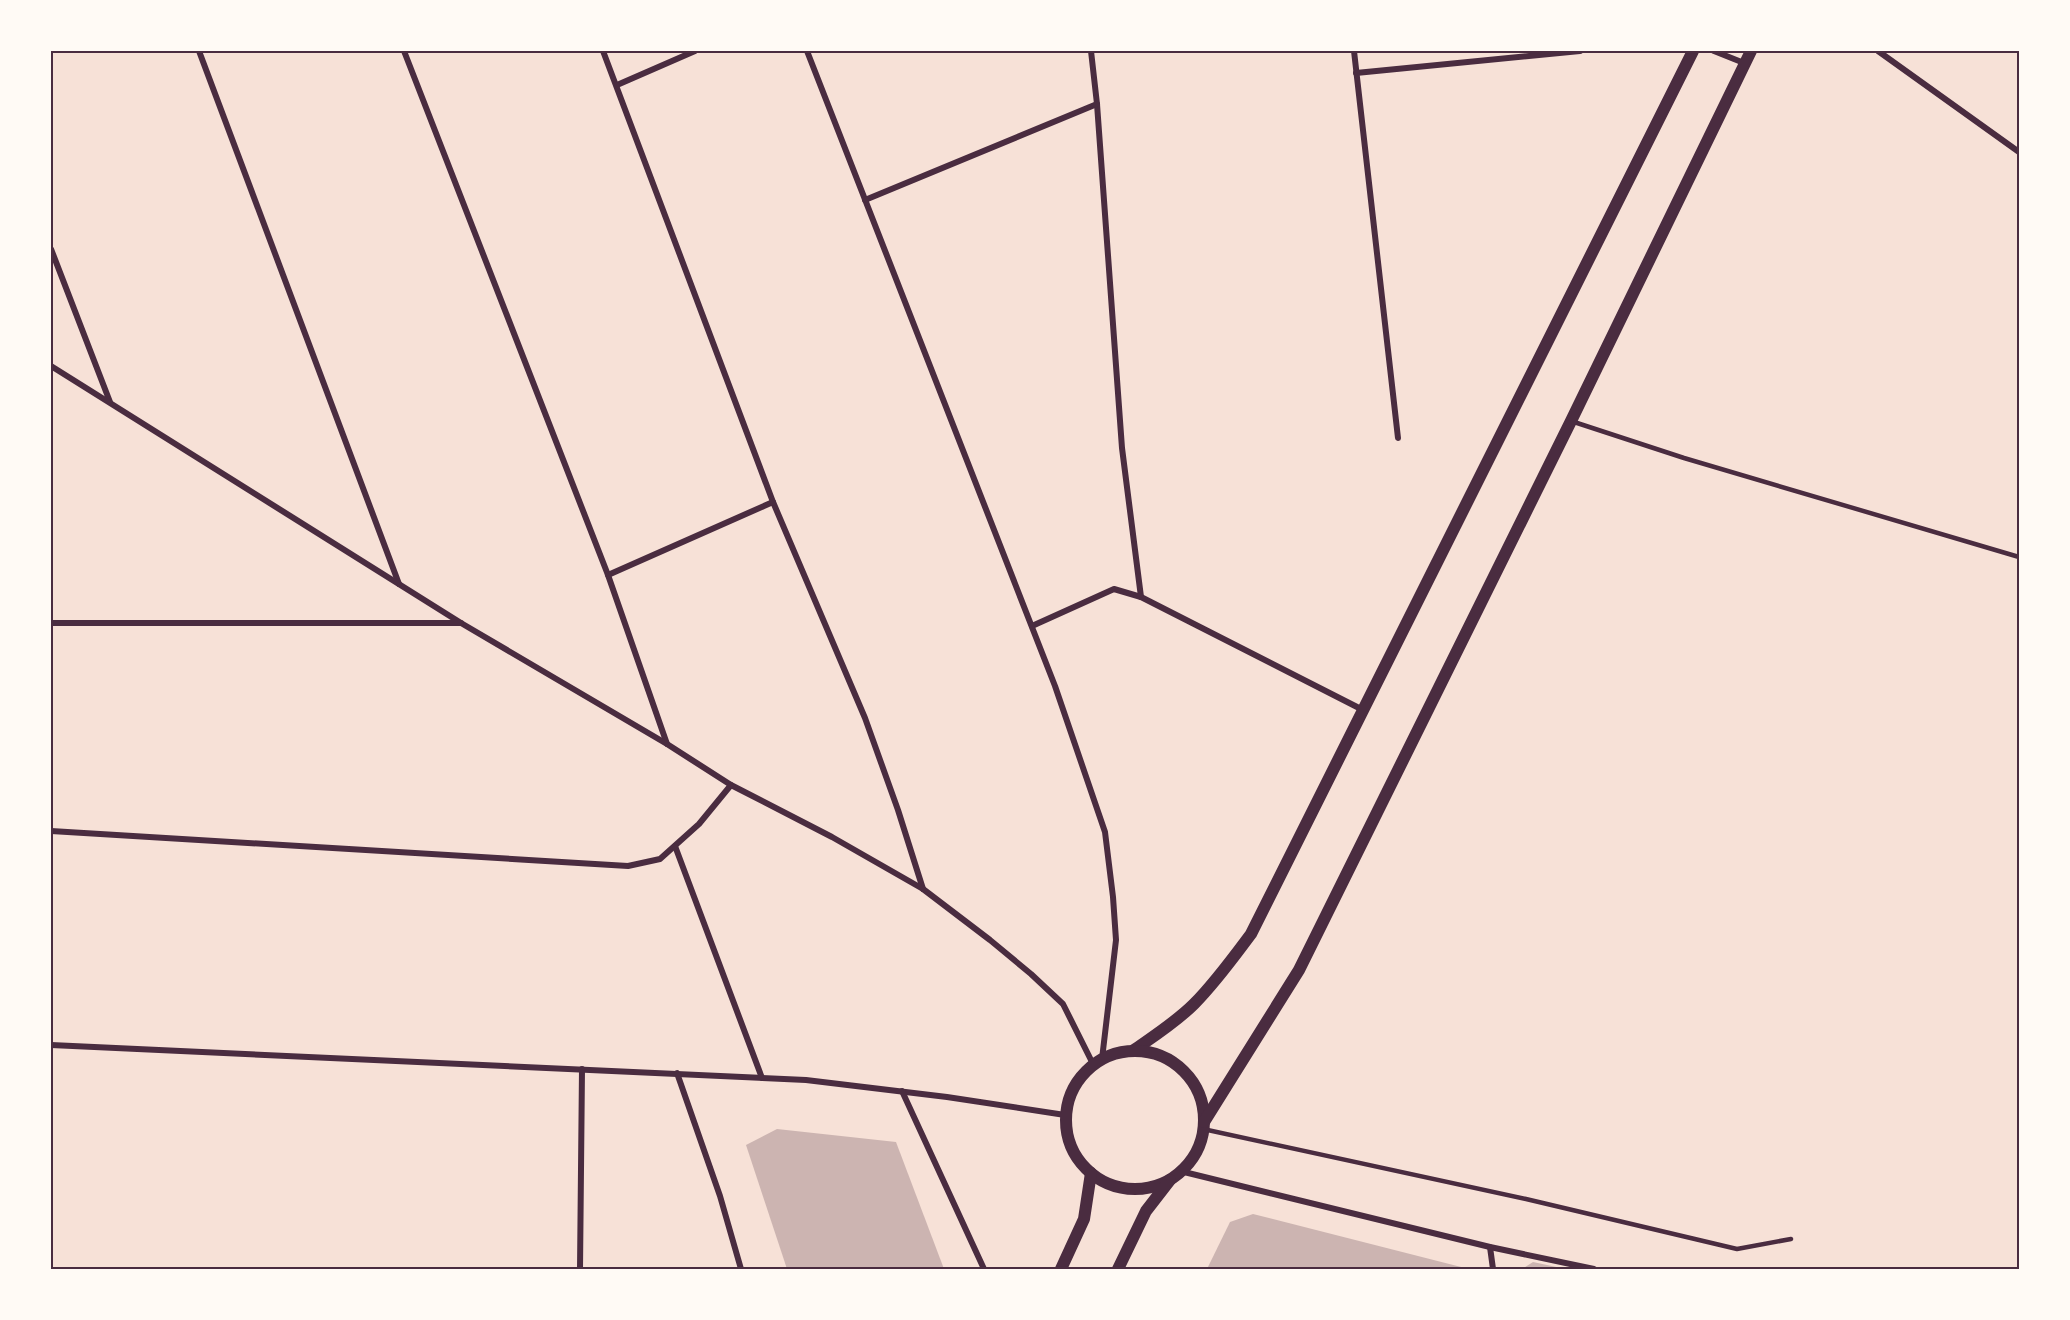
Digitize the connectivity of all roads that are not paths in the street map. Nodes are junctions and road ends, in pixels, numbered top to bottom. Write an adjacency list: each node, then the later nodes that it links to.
1 (199, 51): 27 (street)
2 (404, 51): 26 (street)
3 (603, 51): 15 (street)
4 (694, 51): 15 (street)
5 (807, 51): 18 (street)
6 (1091, 51): 16 (street)
7 (1354, 51): 14 (street)
8 (1580, 51): 14 (street)
9 (1693, 51): 32 (main road)
10 (1714, 51): 13 (street)
11 (1751, 51): 13 (main road)
12 (1878, 51): 17 (street)
13 (1744, 63): 22 (main road)
14 (1356, 73): 23 (street)
15 (617, 86): 24 (street)
16 (1097, 104): 18 (street); 28 (street)
17 (2019, 152)
18 (865, 200): 31 (street)
19 (51, 249): 21 (street)
20 (51, 366): 21 (street)
21 (110, 403): 27 (street)
22 (1571, 421): 25 (lane); 46 (main road)
23 (1398, 438)
24 (773, 502): 26 (street); 37 (street)
25 (2019, 557)
26 (608, 575): 33 (street)
27 (399, 584): 30 (street)
28 (1141, 597): 31 (street); 32 (street)
29 (51, 622): 30 (street)
30 (461, 623): 33 (street)
31 (1032, 626): 40 (street)
32 (1363, 710): 39 (main road)
33 (668, 744): 34 (street)
34 (731, 785): 36 (street); 37 (street)
35 (51, 831): 36 (street)
36 (675, 846): 43 (street)
37 (923, 890): 40 (street)
38 (51, 1045): 41 (street)
39 (1134, 1050): 40 (main road); 46 (main road)
40 (1097, 1061): 45 (main road)
41 (582, 1069): 42 (street); 52 (street)
42 (677, 1073): 43 (street); 53 (street)
43 (762, 1078): 44 (street)
44 (902, 1091): 45 (street); 54 (street)
45 (1065, 1116): 48 (main road)
46 (1204, 1125): 47 (main road); 50 (lane)
47 (1180, 1171): 49 (main road); 51 (street)
48 (1091, 1173): 49 (main road); 55 (main road)
49 (1170, 1180): 56 (main road)
50 (1791, 1239)
51 (1490, 1247): 57 (street); 58 (street)
52 (580, 1269)
53 (741, 1269)
54 (984, 1269)
55 (1061, 1269)
56 (1118, 1269)
57 (1493, 1269)
58 (1594, 1269)

